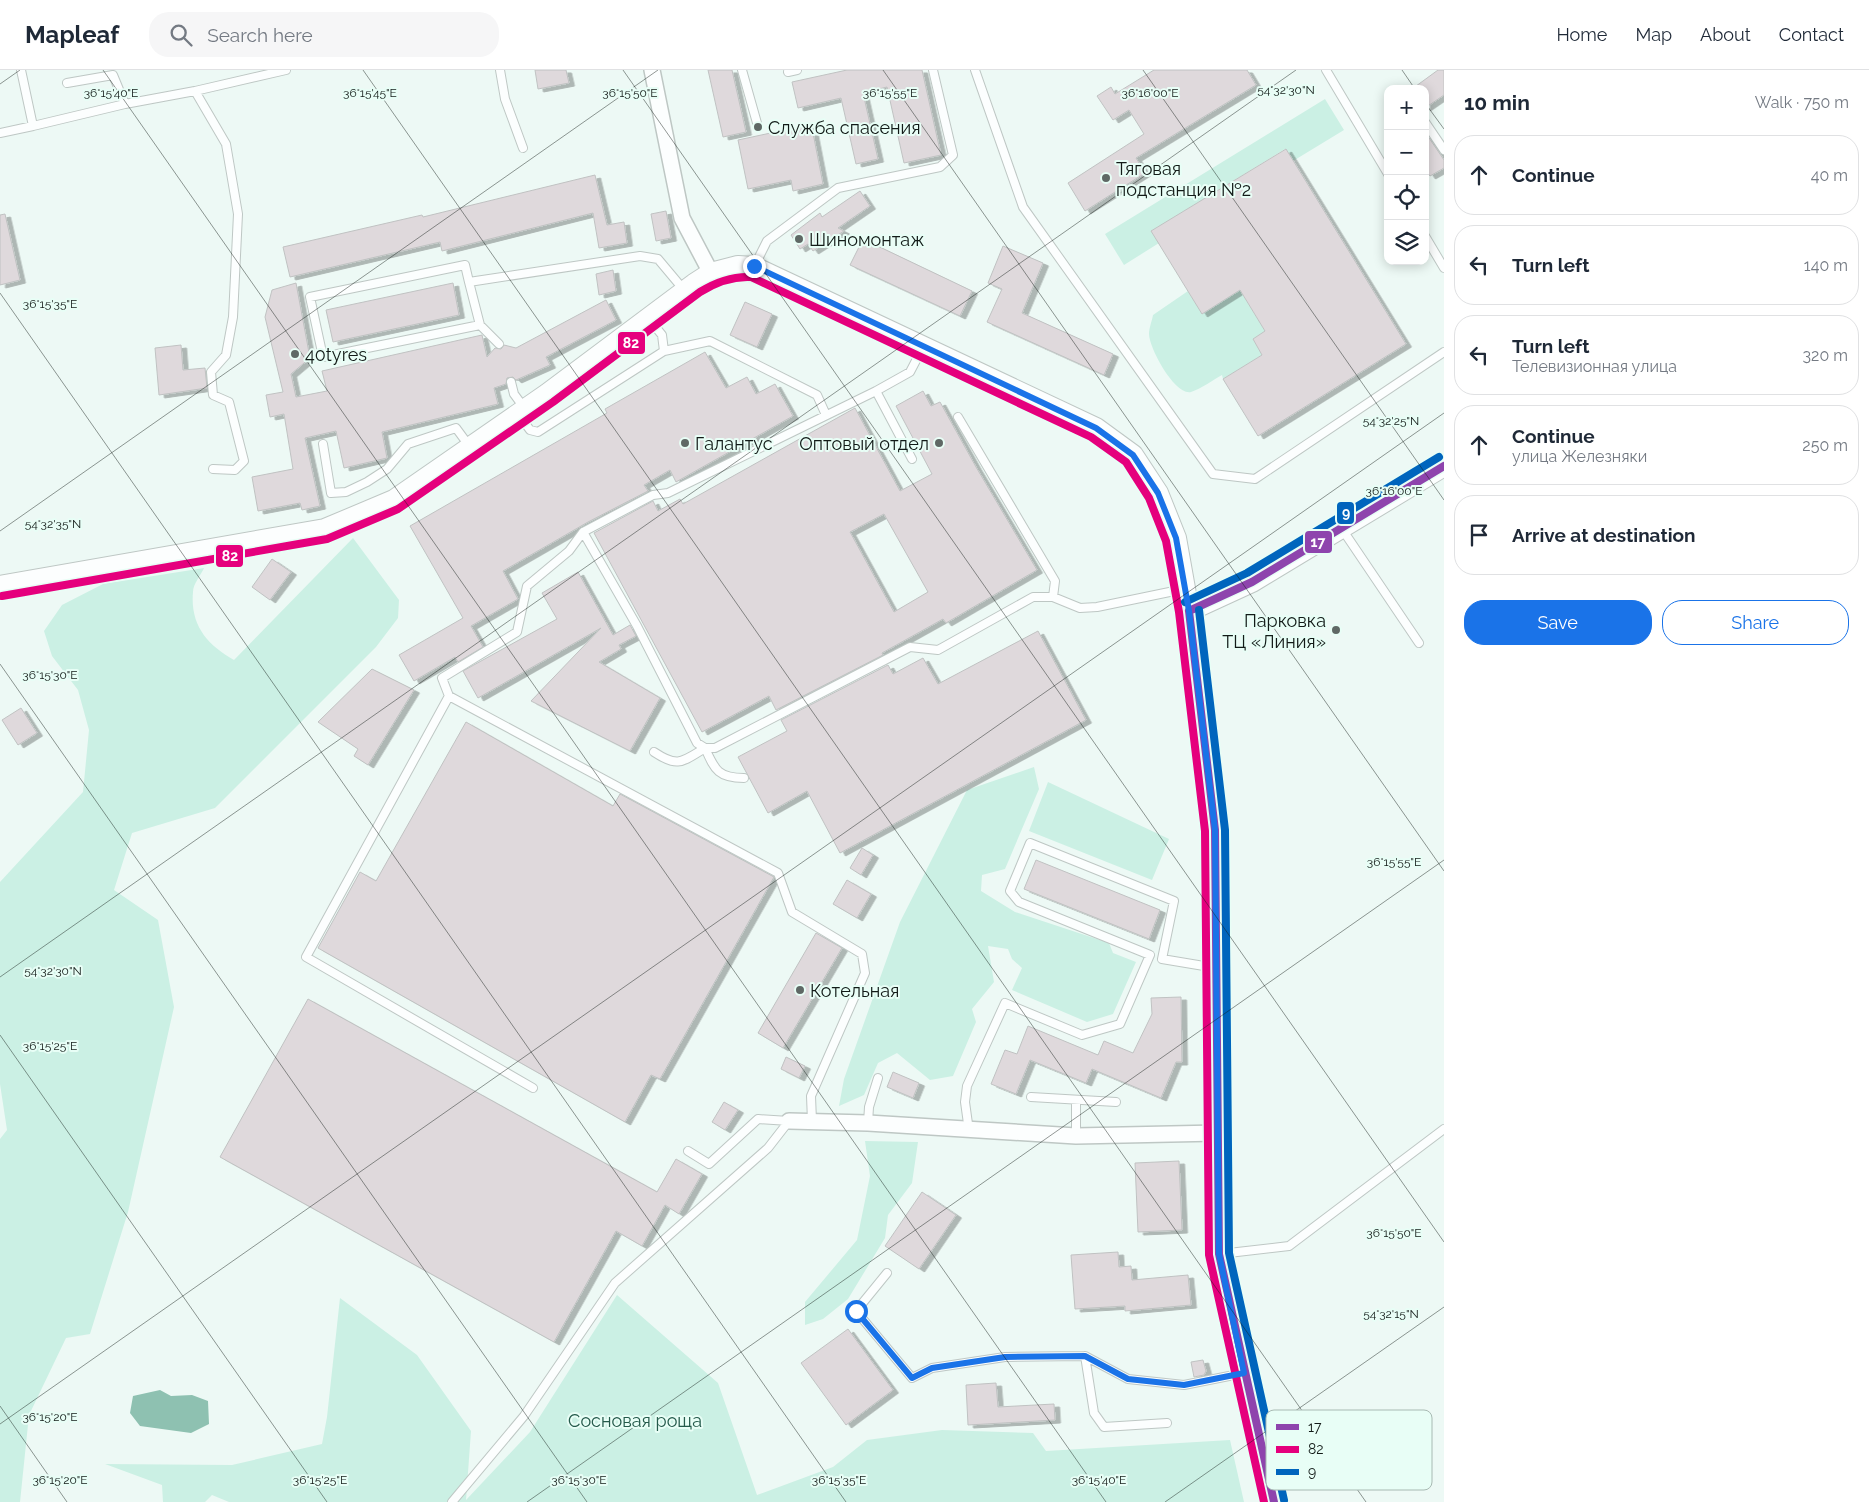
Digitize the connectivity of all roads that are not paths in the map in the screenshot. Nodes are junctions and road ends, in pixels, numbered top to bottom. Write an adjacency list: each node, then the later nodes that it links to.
1 (21, 70): 16 (lane)
2 (286, 70): 13 (lane)
3 (500, 70): 19 (lane)
4 (652, 70): 25 (street)
5 (742, 70): 15 (lane)
6 (797, 70): 11 (lane)
7 (934, 70): 23 (lane)
8 (975, 70): 33 (lane)
9 (1326, 70): 21 (lane)
10 (113, 72): 12 (lane); 14 (lane)
11 (788, 72)
12 (67, 82)
13 (195, 90): 14 (lane); 43 (lane)
14 (125, 104): 16 (lane)
15 (757, 123)
16 (33, 126): 18 (lane)
17 (1429, 128): 20 (lane)
18 (0, 133)
19 (523, 148)
20 (1444, 150)
21 (1384, 167)
22 (1429, 243): 24 (lane)
23 (754, 266): 25 (street); 31 (street)
24 (1444, 268)
25 (711, 273): 27 (street)
26 (469, 282): 27 (lane); 29 (lane); 29 (lane)
27 (684, 290): 28 (street)
28 (648, 318): 32 (lane); 36 (street)
29 (480, 325): 30 (lane)
30 (499, 344)
31 (923, 348): 35 (lane); 47 (street)
32 (664, 351): 36 (lane); 37 (lane)
33 (1444, 352)
34 (511, 382): 36 (lane)
35 (876, 391): 37 (lane); 41 (lane)
36 (522, 411): 40 (street)
37 (826, 415): 45 (lane)
38 (958, 417): 48 (lane)
39 (323, 444): 40 (lane)
40 (470, 447): 46 (street)
41 (912, 459)
42 (1444, 466): 44 (street)
43 (213, 468)
44 (1342, 529): 49 (street); 50 (lane)
45 (583, 532): 51 (lane); 52 (lane)
46 (0, 586)
47 (1184, 589): 48 (lane); 49 (street)
48 (1053, 598): 52 (lane)
49 (1189, 611): 57 (street)
50 (1419, 643)
51 (449, 696): 59 (lane); 64 (lane)
52 (705, 748): 53 (lane); 54 (lane)
53 (654, 752)
54 (744, 778)
55 (1150, 955): 56 (lane); 56 (lane); 67 (lane)
56 (1162, 960): 57 (lane)
57 (1217, 968): 68 (street)
58 (878, 1078): 65 (lane)
59 (533, 1088)
60 (1031, 1097): 61 (lane)
61 (1076, 1100): 62 (lane); 69 (lane)
62 (1116, 1102)
63 (789, 1121): 64 (street); 70 (lane); 77 (lane)
64 (812, 1121): 65 (street)
65 (868, 1123): 67 (street)
66 (1444, 1129): 71 (lane)
67 (969, 1131): 69 (street)
68 (1218, 1133): 69 (street); 71 (street)
69 (1076, 1136)
70 (688, 1151)
71 (1219, 1254): 74 (street)
72 (887, 1273): 73 (lane)
73 (1085, 1356): 74 (lane); 75 (lane)
74 (1244, 1373): 76 (street)
75 (1167, 1423)
76 (1266, 1468)
77 (452, 1502)

